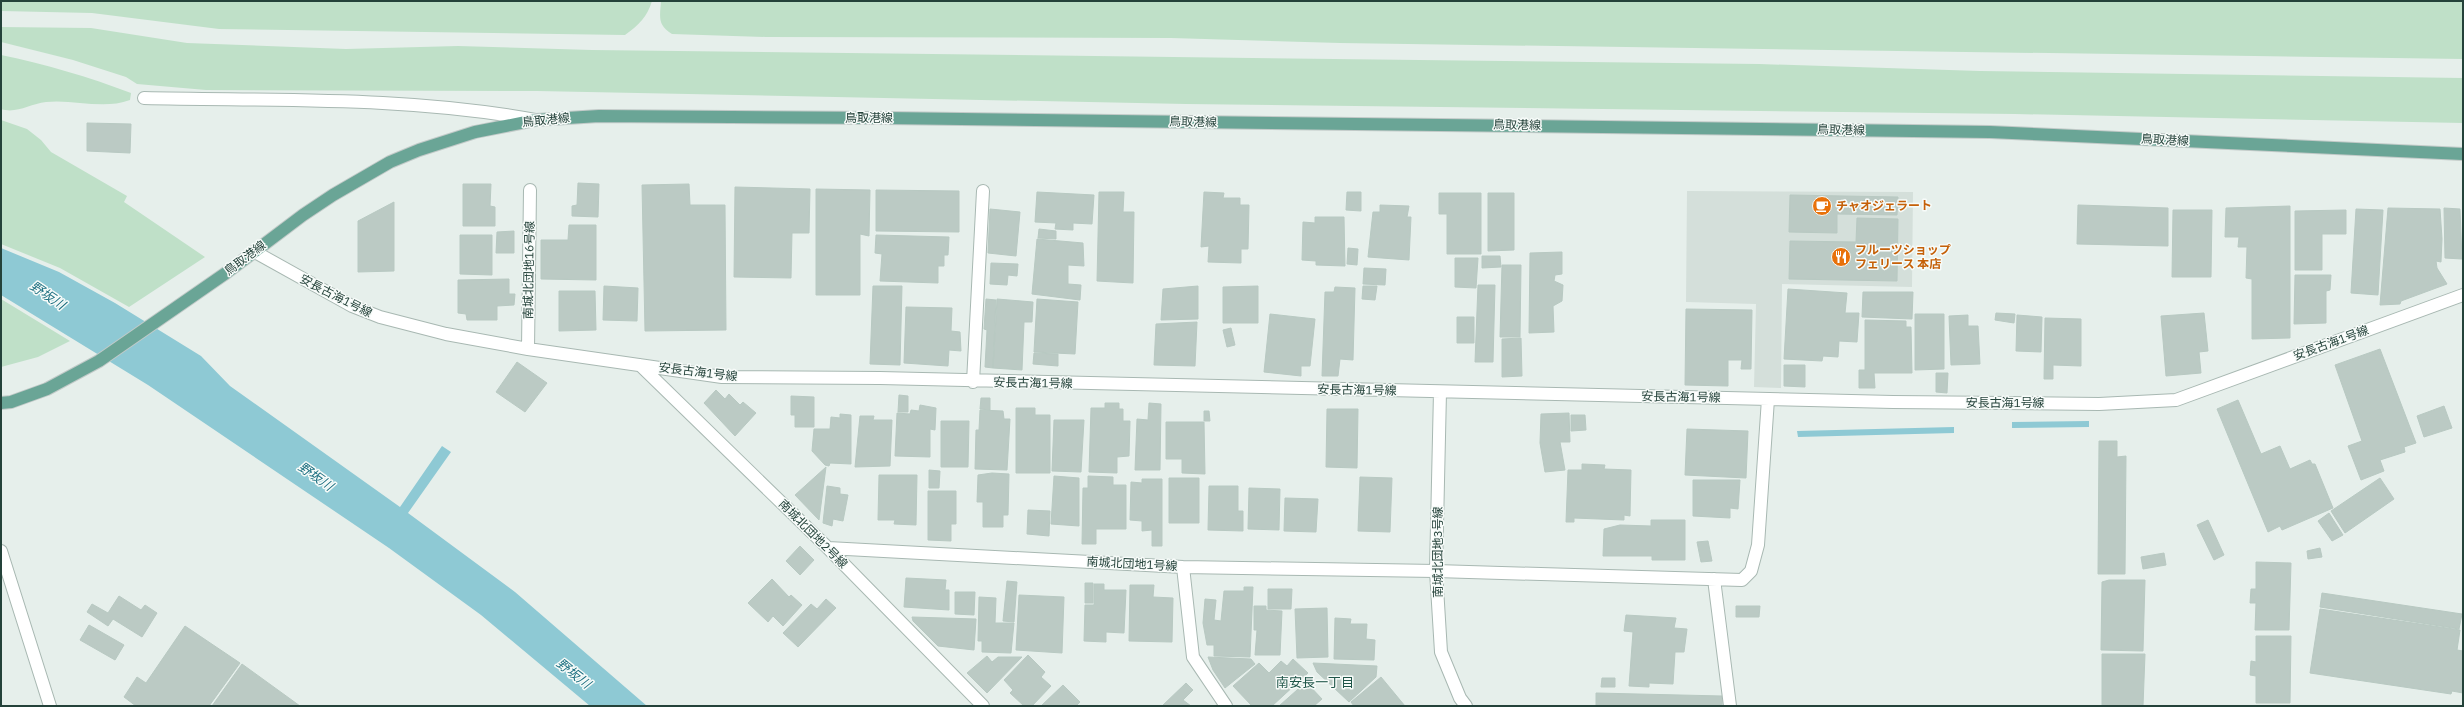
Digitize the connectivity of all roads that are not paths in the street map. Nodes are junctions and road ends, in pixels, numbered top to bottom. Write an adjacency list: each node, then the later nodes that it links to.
1 (144, 98): 2 (street)
2 (536, 120): 3 (main road, 鳥取港線); 6 (main road, 鳥取港線)
3 (2463, 154)
4 (530, 190): 8 (street, 南城北団地16号線)
5 (983, 191): 10 (street)
6 (255, 252): 8 (street, 安長古海1号線); 13 (main road, 鳥取港線)
7 (2463, 295): 12 (street, 安長古海1号線)
8 (528, 349): 9 (street, 安長古海1号線)
9 (640, 365): 10 (street, 安長古海1号線); 14 (street, 南城北団地2号線)
10 (973, 382): 11 (street, 安長古海1号線)
11 (1440, 392): 12 (street, 安長古海1号線); 17 (street, 南城北団地3号線)
12 (1768, 399): 18 (street, 南城北団地1号線)
13 (6, 402)
14 (828, 548): 16 (street, 南城北団地1号線); 20 (street, 南城北団地2号線)
15 (1, 551): 19 (street)
16 (1183, 566): 17 (street, 南城北団地1号線); 21 (street)
17 (1436, 571): 18 (street, 南城北団地1号線); 22 (street, 南城北団地3号線)
18 (1714, 579): 23 (street)
19 (49, 706)
20 (982, 706)
21 (1226, 706)
22 (1466, 706)
23 (1730, 706)

